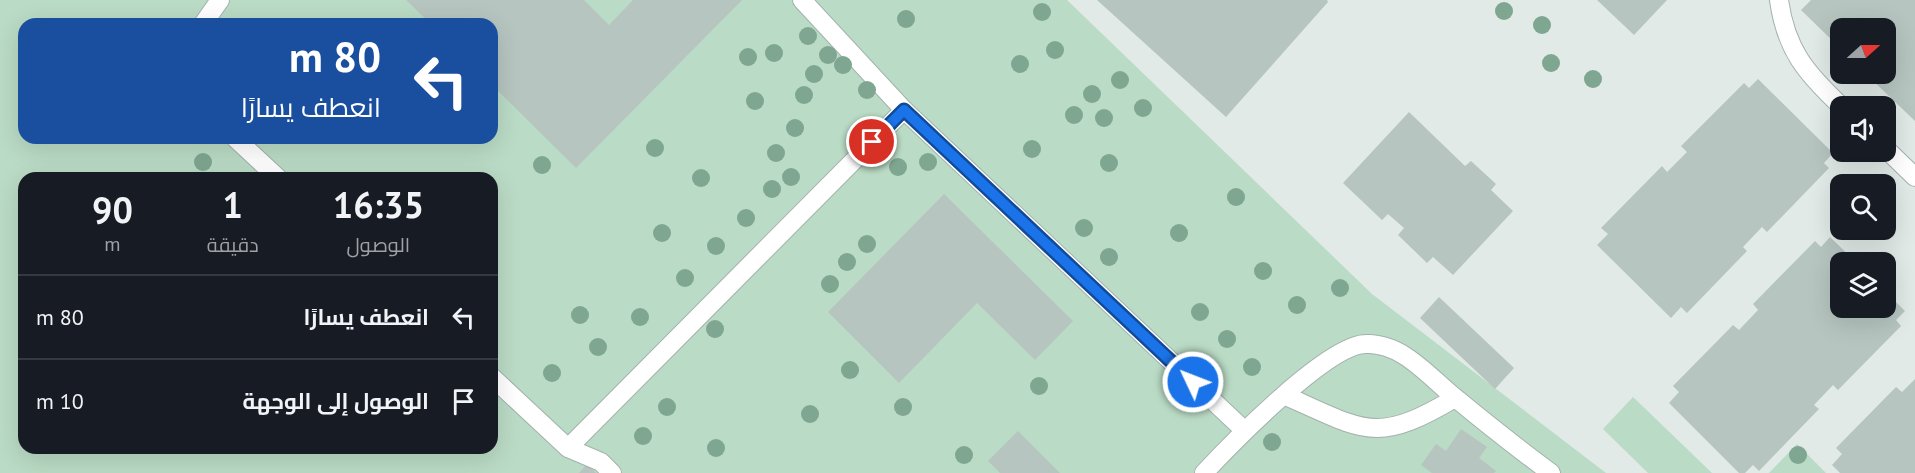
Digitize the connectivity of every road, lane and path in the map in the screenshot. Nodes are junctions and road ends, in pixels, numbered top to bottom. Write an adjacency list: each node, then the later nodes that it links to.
1 (220, 0): 4 (street)
2 (802, 0): 6 (street)
3 (1779, 0): 5 (street)
4 (207, 18)
5 (1831, 96)
6 (904, 110): 14 (street); 15 (street)
7 (241, 144): 9 (street)
8 (1896, 158): 10 (street)
9 (272, 172)
10 (1915, 177)
11 (498, 383): 15 (street)
12 (1286, 396): 13 (street); 13 (street); 14 (street)
13 (1455, 398): 18 (street)
14 (1244, 430): 17 (street)
15 (568, 447): 16 (street)
16 (612, 473)
17 (1204, 473)
18 (1551, 473)

